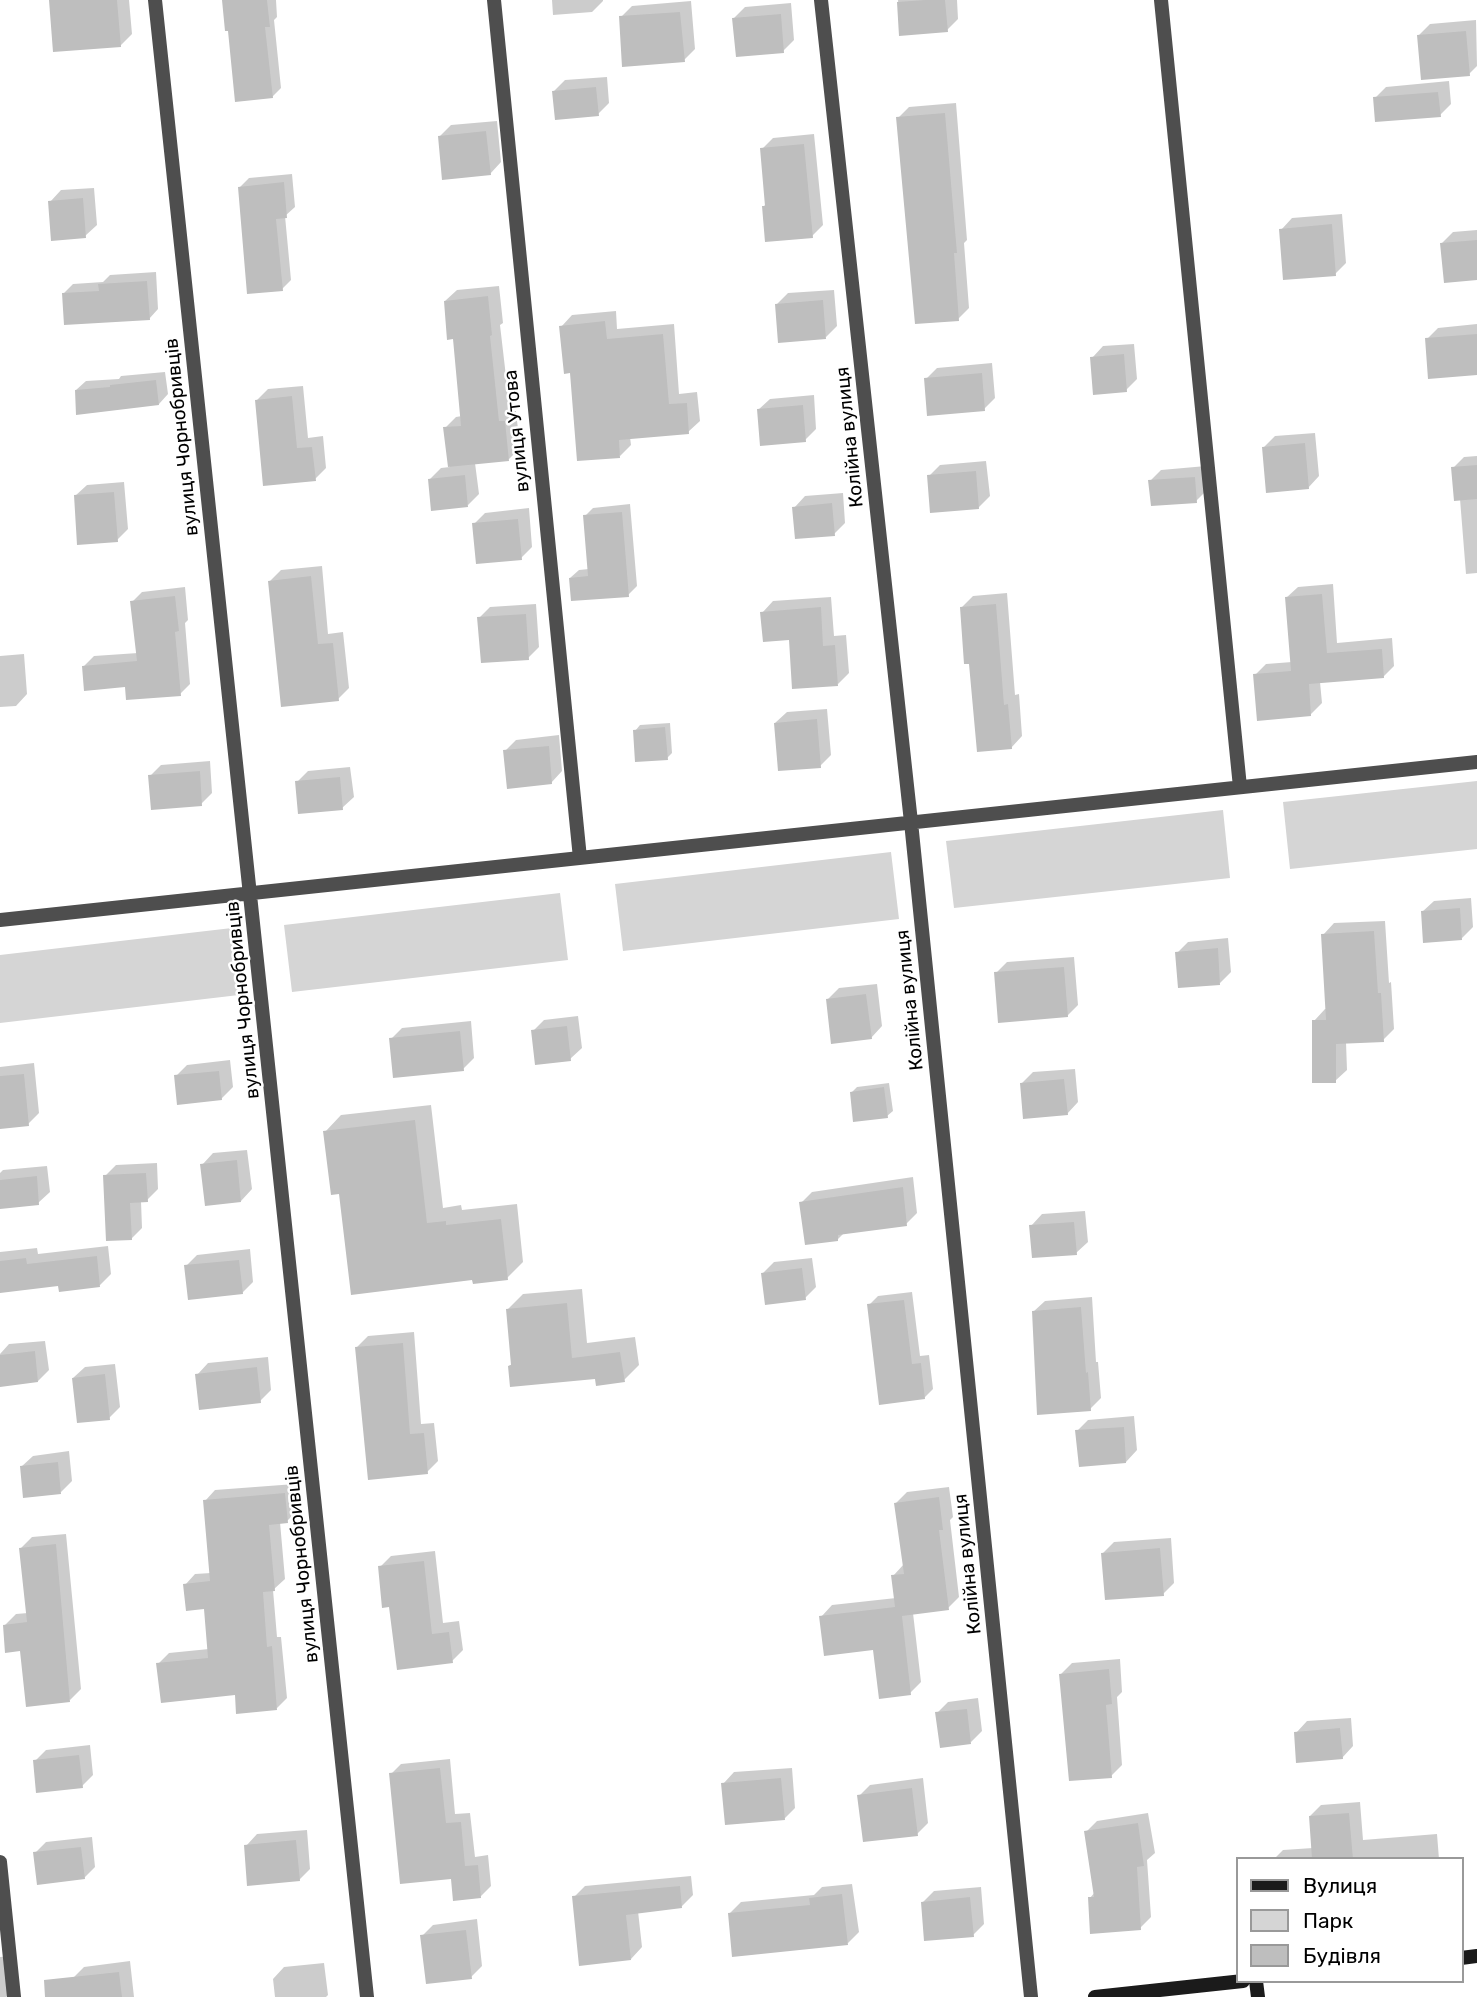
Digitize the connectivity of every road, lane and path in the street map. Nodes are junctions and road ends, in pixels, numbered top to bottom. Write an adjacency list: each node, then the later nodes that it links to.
1 (155, 0): 9 (street, вулиця Чорнобривців)
2 (494, 0): 8 (street, вулиця Утова)
3 (821, 0): 7 (street, Колійна вулиця)
4 (1161, 0): 6 (street)
5 (1477, 761): 6 (street)
6 (1240, 787): 7 (street)
7 (911, 822): 8 (street); 15 (street, Колійна вулиця)
8 (580, 858): 9 (street)
9 (251, 893): 10 (street); 14 (street, вулиця Чорнобривців)
10 (0, 920)
11 (0, 1861): 13 (street)
12 (1236, 1982): 16 (street)
13 (14, 1997)
14 (367, 1997)
15 (1031, 1997)
16 (1095, 1997)

